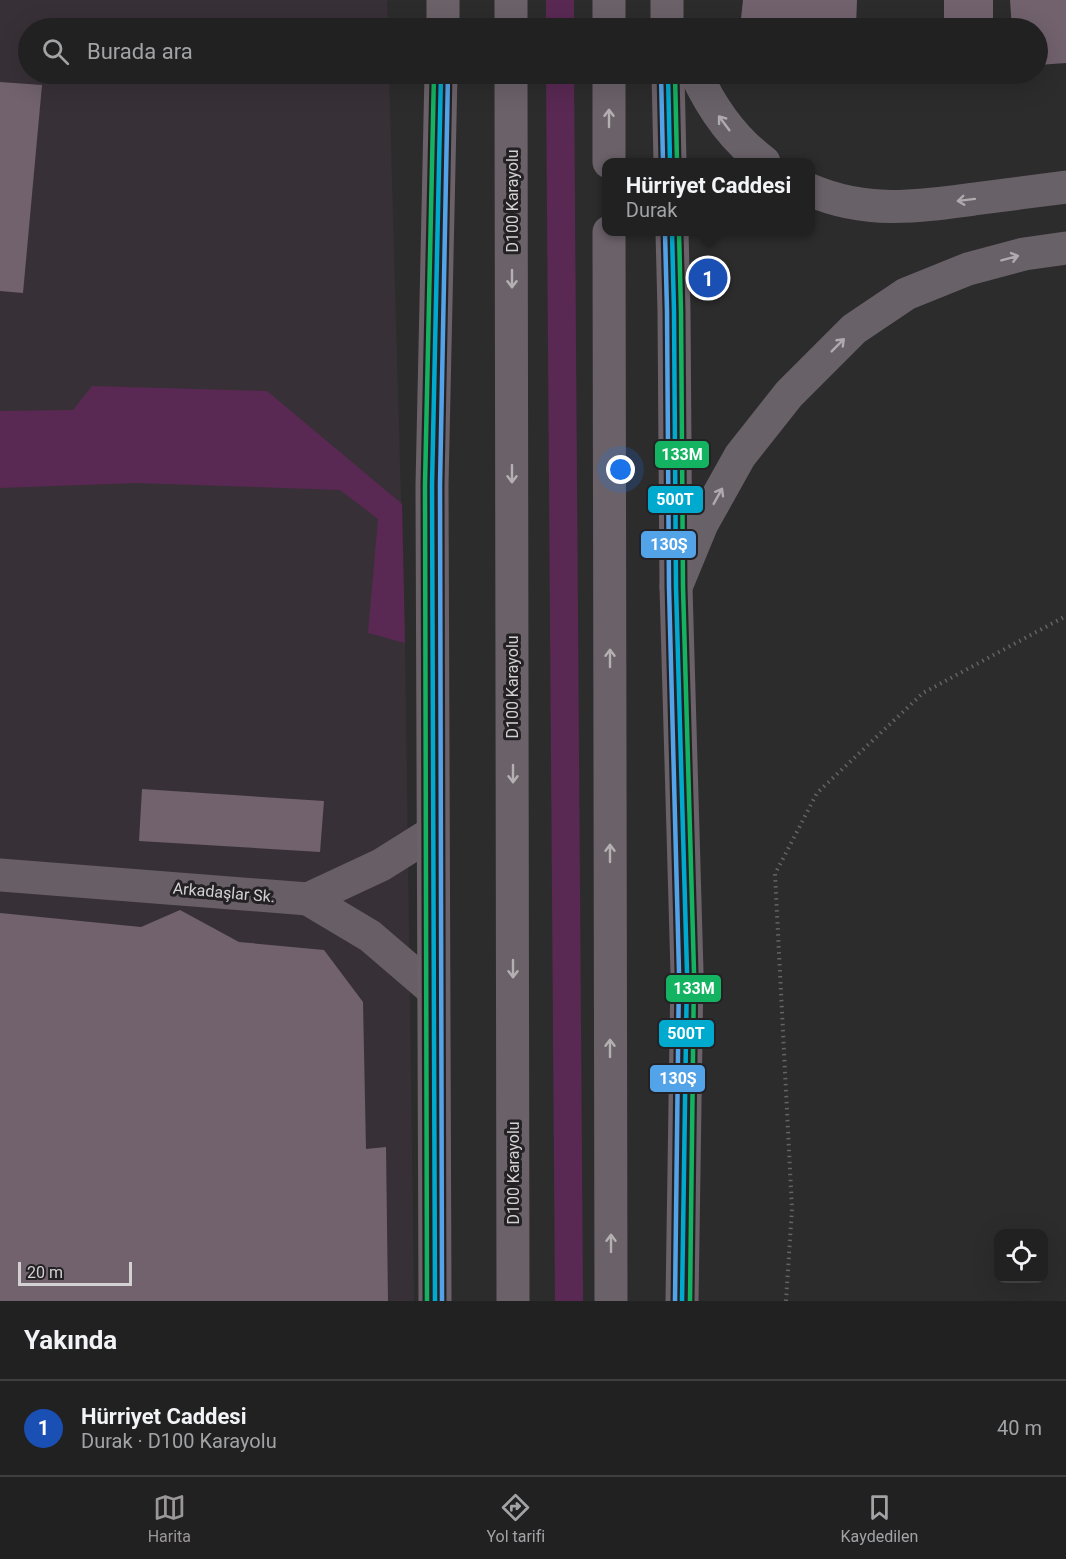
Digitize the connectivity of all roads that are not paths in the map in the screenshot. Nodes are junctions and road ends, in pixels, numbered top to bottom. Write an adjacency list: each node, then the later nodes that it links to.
1 (443, 0): 4 (highway)
2 (511, 0): 5 (highway)
3 (609, 0): 6 (highway)
4 (442, 18)
5 (511, 18)
6 (609, 18)
7 (441, 84): 21 (highway)
8 (512, 84): 26 (highway, D100 Karayolu, one-way to 26)
9 (609, 84): 12 (highway, one-way to 9)
10 (668, 84): 13 (highway)
11 (700, 84): 14 (main road, one-way to 11)
12 (609, 158)
13 (670, 158)
14 (759, 158)
15 (1066, 187): 16 (main road, one-way to 16)
16 (815, 192)
17 (609, 236): 27 (highway, one-way to 17)
18 (672, 236): 20 (highway)
19 (1066, 248): 20 (main road, one-way to 19)
20 (676, 587): 28 (highway)
21 (432, 833): 23 (street, Arkadaşlar Sk.); 24 (highway)
22 (0, 875): 23 (street, Arkadaşlar Sk.)
23 (308, 899): 24 (street)
24 (433, 990): 25 (highway)
25 (435, 1301)
26 (513, 1301)
27 (611, 1301)
28 (682, 1301)

